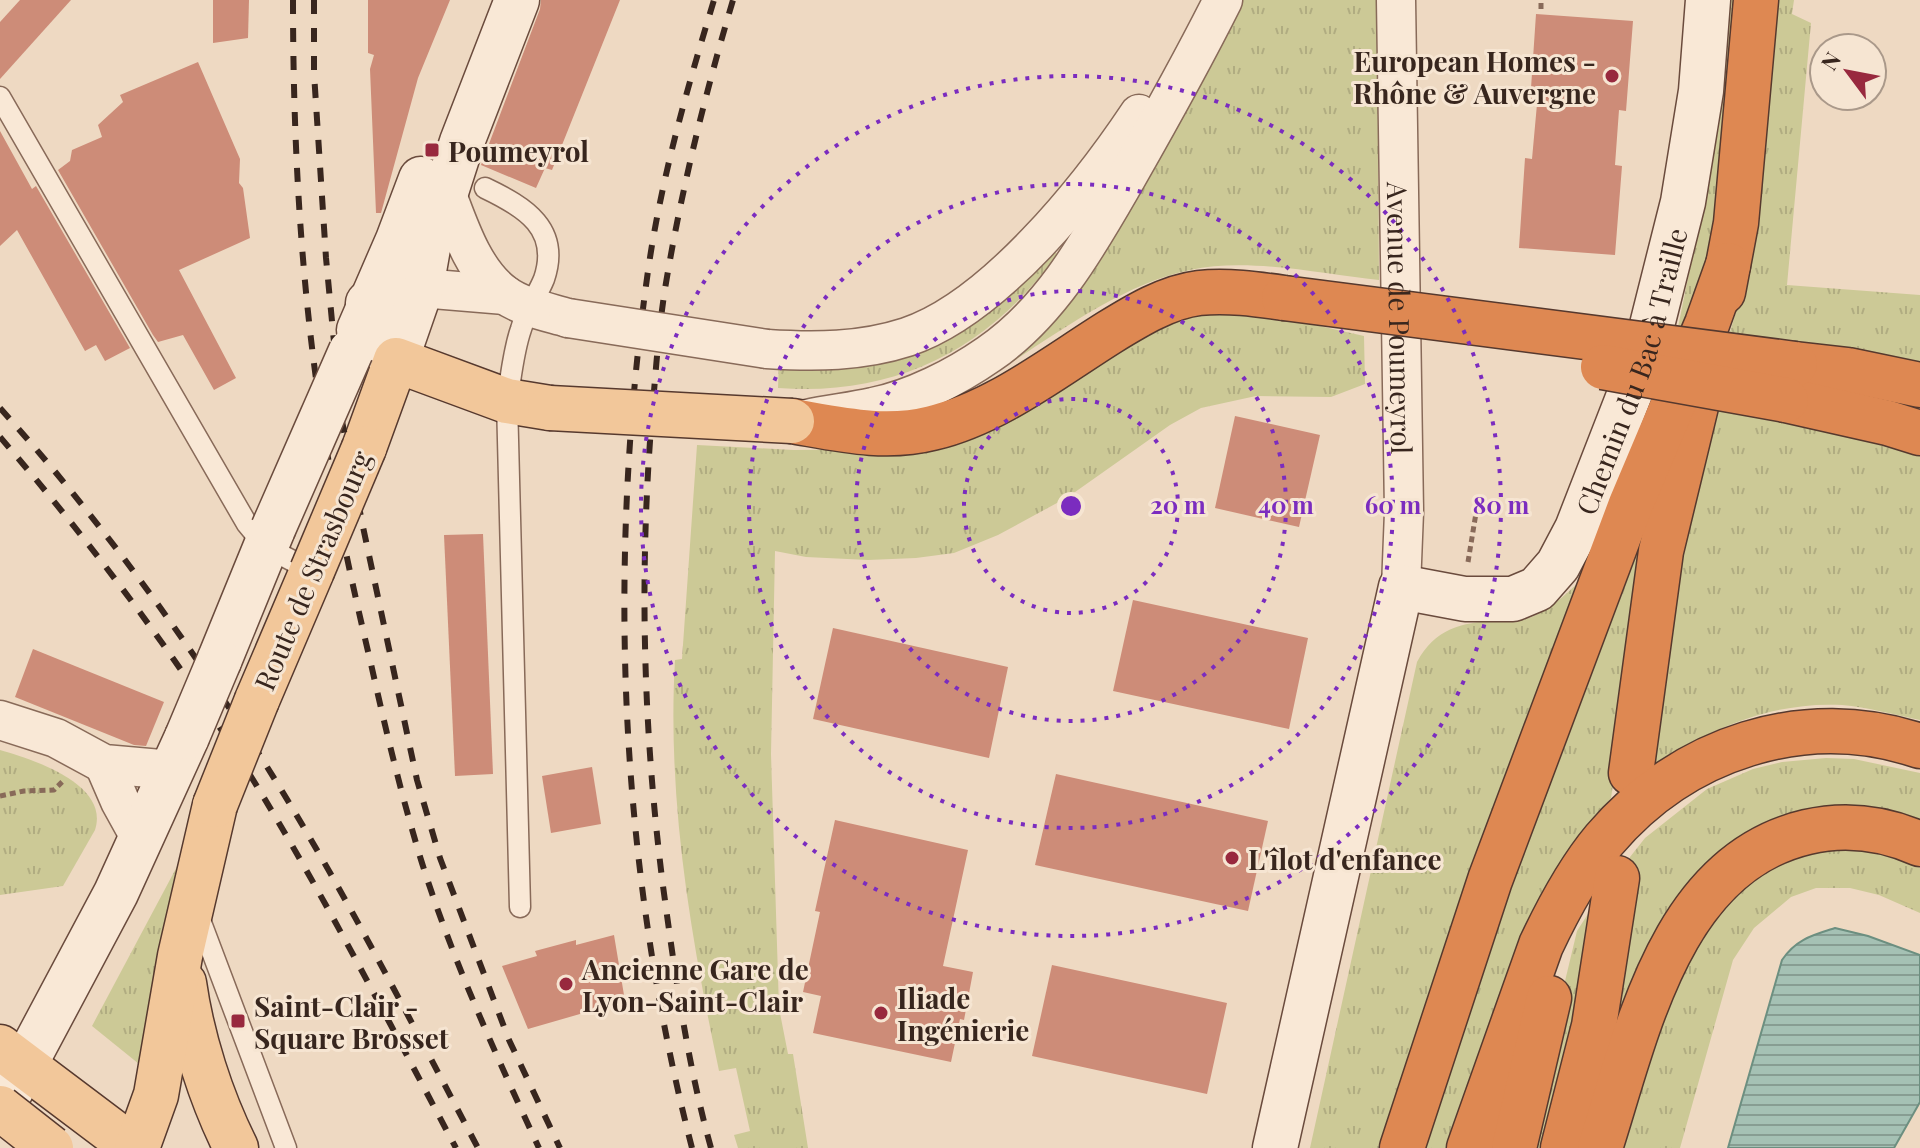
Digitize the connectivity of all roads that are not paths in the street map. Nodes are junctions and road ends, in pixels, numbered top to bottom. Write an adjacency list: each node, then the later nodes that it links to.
1 (486, 0): 13 (main road, Route de Strasbourg)
2 (517, 0): 9 (main road, Route de Strasbourg)
3 (1210, 0): 12 (street, bridge)
4 (1223, 0): 18 (street)
5 (1396, 0): 22 (street, Avenue de Poumeyrol)
6 (1708, 0): 22 (main road, Chemin du Bac à Traille)
7 (1756, 0): 10 (highway)
8 (0, 97): 20 (lane)
9 (466, 190): 11 (main road, Route de Strasbourg); 12 (street); 12 (lane)
10 (1728, 265): 27 (highway); 41 (highway)
11 (421, 288): 12 (street); 13 (street); 14 (main road, Route de Strasbourg)
12 (517, 301): 17 (lane)
13 (368, 303): 14 (main road); 20 (main road, Route de Strasbourg, bridge)
14 (396, 360): 17 (main road); 21 (main road, Route de Strasbourg, bridge)
15 (1790, 382): 16 (highway); 18 (highway, bridge); 19 (highway)
16 (1920, 385)
17 (507, 401): 18 (main road, bridge); 32 (lane)
18 (792, 421)
19 (1920, 433)
20 (270, 538): 21 (lane); 25 (main road, Route de Strasbourg, bridge)
21 (312, 571): 31 (main road, Route de Strasbourg, bridge)
22 (1401, 587): 40 (main road, Avenue de Poumeyrol)
23 (0, 720): 26 (street)
24 (1920, 746): 30 (highway)
25 (179, 754): 26 (street); 28 (main road, Route de Strasbourg)
26 (104, 764): 28 (street)
27 (1631, 773)
28 (141, 839): 34 (main road, Route de Strasbourg)
29 (1920, 844): 45 (highway)
30 (1610, 860): 42 (highway); 43 (highway); 44 (highway)
31 (192, 900): 33 (main road, Route de Strasbourg); 39 (lane)
32 (520, 907)
33 (180, 956): 37 (main road, Route de Strasbourg); 38 (main road)
34 (12, 1056): 35 (main road, Route de Strasbourg); 37 (main road)
35 (0, 1110): 36 (main road, bridge)
36 (51, 1148)
37 (136, 1148)
38 (236, 1148)
39 (286, 1148)
40 (1275, 1148)
41 (1402, 1148)
42 (1469, 1148)
43 (1514, 1148)
44 (1563, 1148)
45 (1600, 1148)

